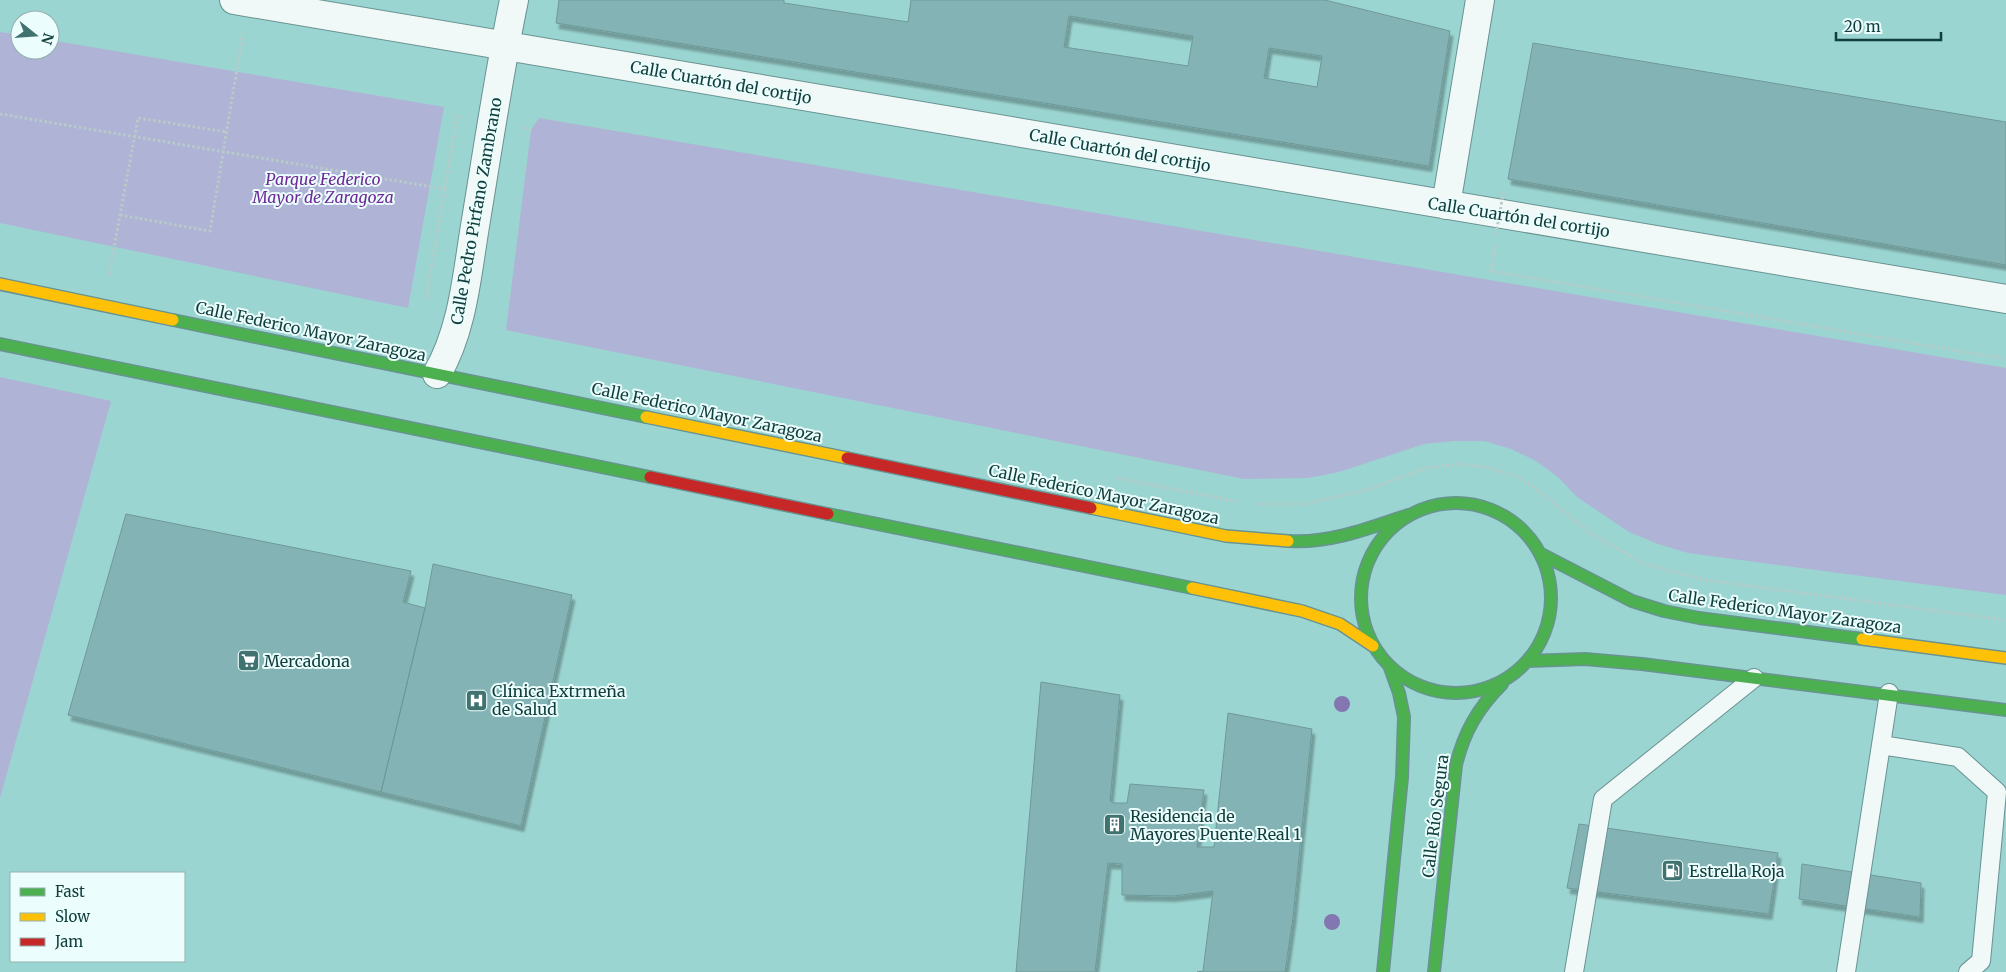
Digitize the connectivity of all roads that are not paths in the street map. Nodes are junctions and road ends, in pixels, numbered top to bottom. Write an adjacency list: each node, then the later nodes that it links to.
1 (514, 0): 4 (street, Calle Pedro Pirfano Zambrano)
2 (1480, 0): 5 (street)
3 (241, 1): 4 (street, Calle Cuartón del cortijo)
4 (504, 45): 5 (street, Calle Cuartón del cortijo); 9 (street, Calle Pedro Pirfano Zambrano)
5 (1446, 205): 7 (street, Calle Cuartón del cortijo)
6 (0, 284): 9 (main road, Calle Federico Mayor Zaragoza)
7 (2006, 299)
8 (0, 344): 12 (main road)
9 (437, 374): 10 (main road, Calle Federico Mayor Zaragoza)
10 (1408, 516): 11 (main road, Calle Federico Mayor Zaragoza); 12 (main road)
11 (1541, 554): 13 (main road, Calle Federico Mayor Zaragoza); 14 (main road)
12 (1373, 646): 15 (main road)
13 (2006, 658)
14 (1528, 661): 16 (main road); 17 (main road)
15 (1390, 668): 17 (main road); 21 (main road)
16 (1754, 678): 18 (main road); 23 (lane)
17 (1506, 680): 22 (main road, Calle Río Segura)
18 (1889, 693): 19 (main road); 20 (lane)
19 (2006, 710)
20 (1881, 744): 24 (lane); 25 (lane)
21 (1384, 972)
22 (1434, 972)
23 (1574, 972)
24 (1846, 972)
25 (1968, 972)

